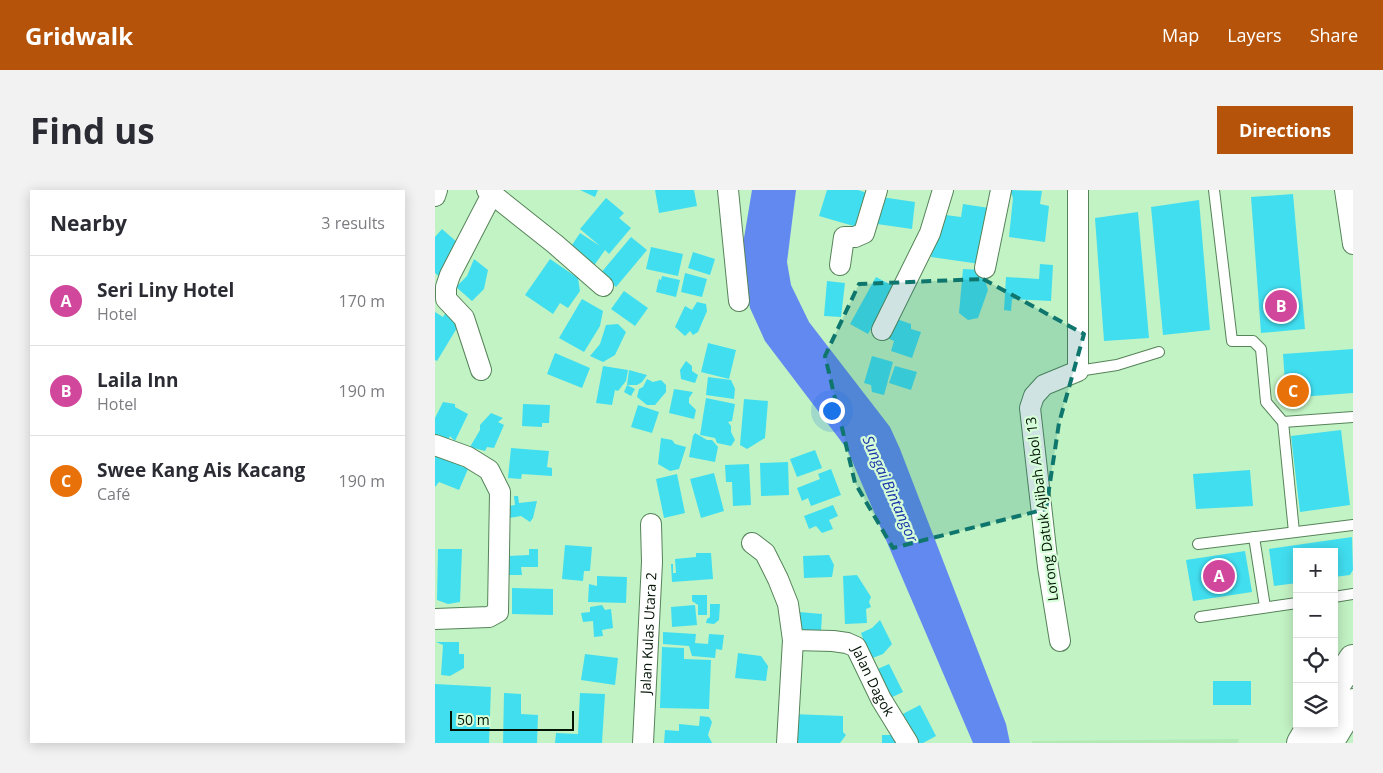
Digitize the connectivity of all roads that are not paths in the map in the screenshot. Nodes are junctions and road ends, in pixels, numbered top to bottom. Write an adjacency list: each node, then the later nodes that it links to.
1 (437, 190): 10 (street)
2 (728, 190): 15 (street)
3 (877, 190): 12 (street)
4 (943, 190): 16 (street)
5 (1001, 190): 13 (street)
6 (1214, 190): 21 (lane)
7 (1345, 190): 11 (street)
8 (490, 192): 14 (street); 18 (street)
9 (1078, 192): 19 (street)
10 (435, 196)
11 (1353, 244)
12 (840, 265)
13 (985, 268)
14 (603, 286)
15 (739, 301)
16 (882, 330)
17 (1159, 352): 19 (lane)
18 (481, 370)
19 (1078, 371): 36 (street, Lorong Datuk Ajibah Abol 13)
20 (1353, 417): 21 (lane)
21 (1283, 422): 25 (lane)
22 (435, 445): 34 (street)
23 (651, 524): 40 (street, Jalan Kulas Utara 2)
24 (1353, 525): 25 (lane)
25 (1294, 532): 26 (lane)
26 (1254, 537): 28 (lane); 32 (lane)
27 (752, 544): 35 (street)
28 (1198, 544)
29 (1353, 594): 30 (lane)
30 (1338, 596)
31 (1293, 603): 32 (lane)
32 (1265, 607): 33 (lane)
33 (1199, 617)
34 (435, 619)
35 (793, 640): 41 (street); 42 (street, Jalan Dagok)
36 (1060, 641)
37 (1353, 659): 38 (main road)
38 (1337, 683)
39 (1310, 728): 43 (main road)
40 (643, 743)
41 (787, 743)
42 (908, 743)
43 (1301, 743)

